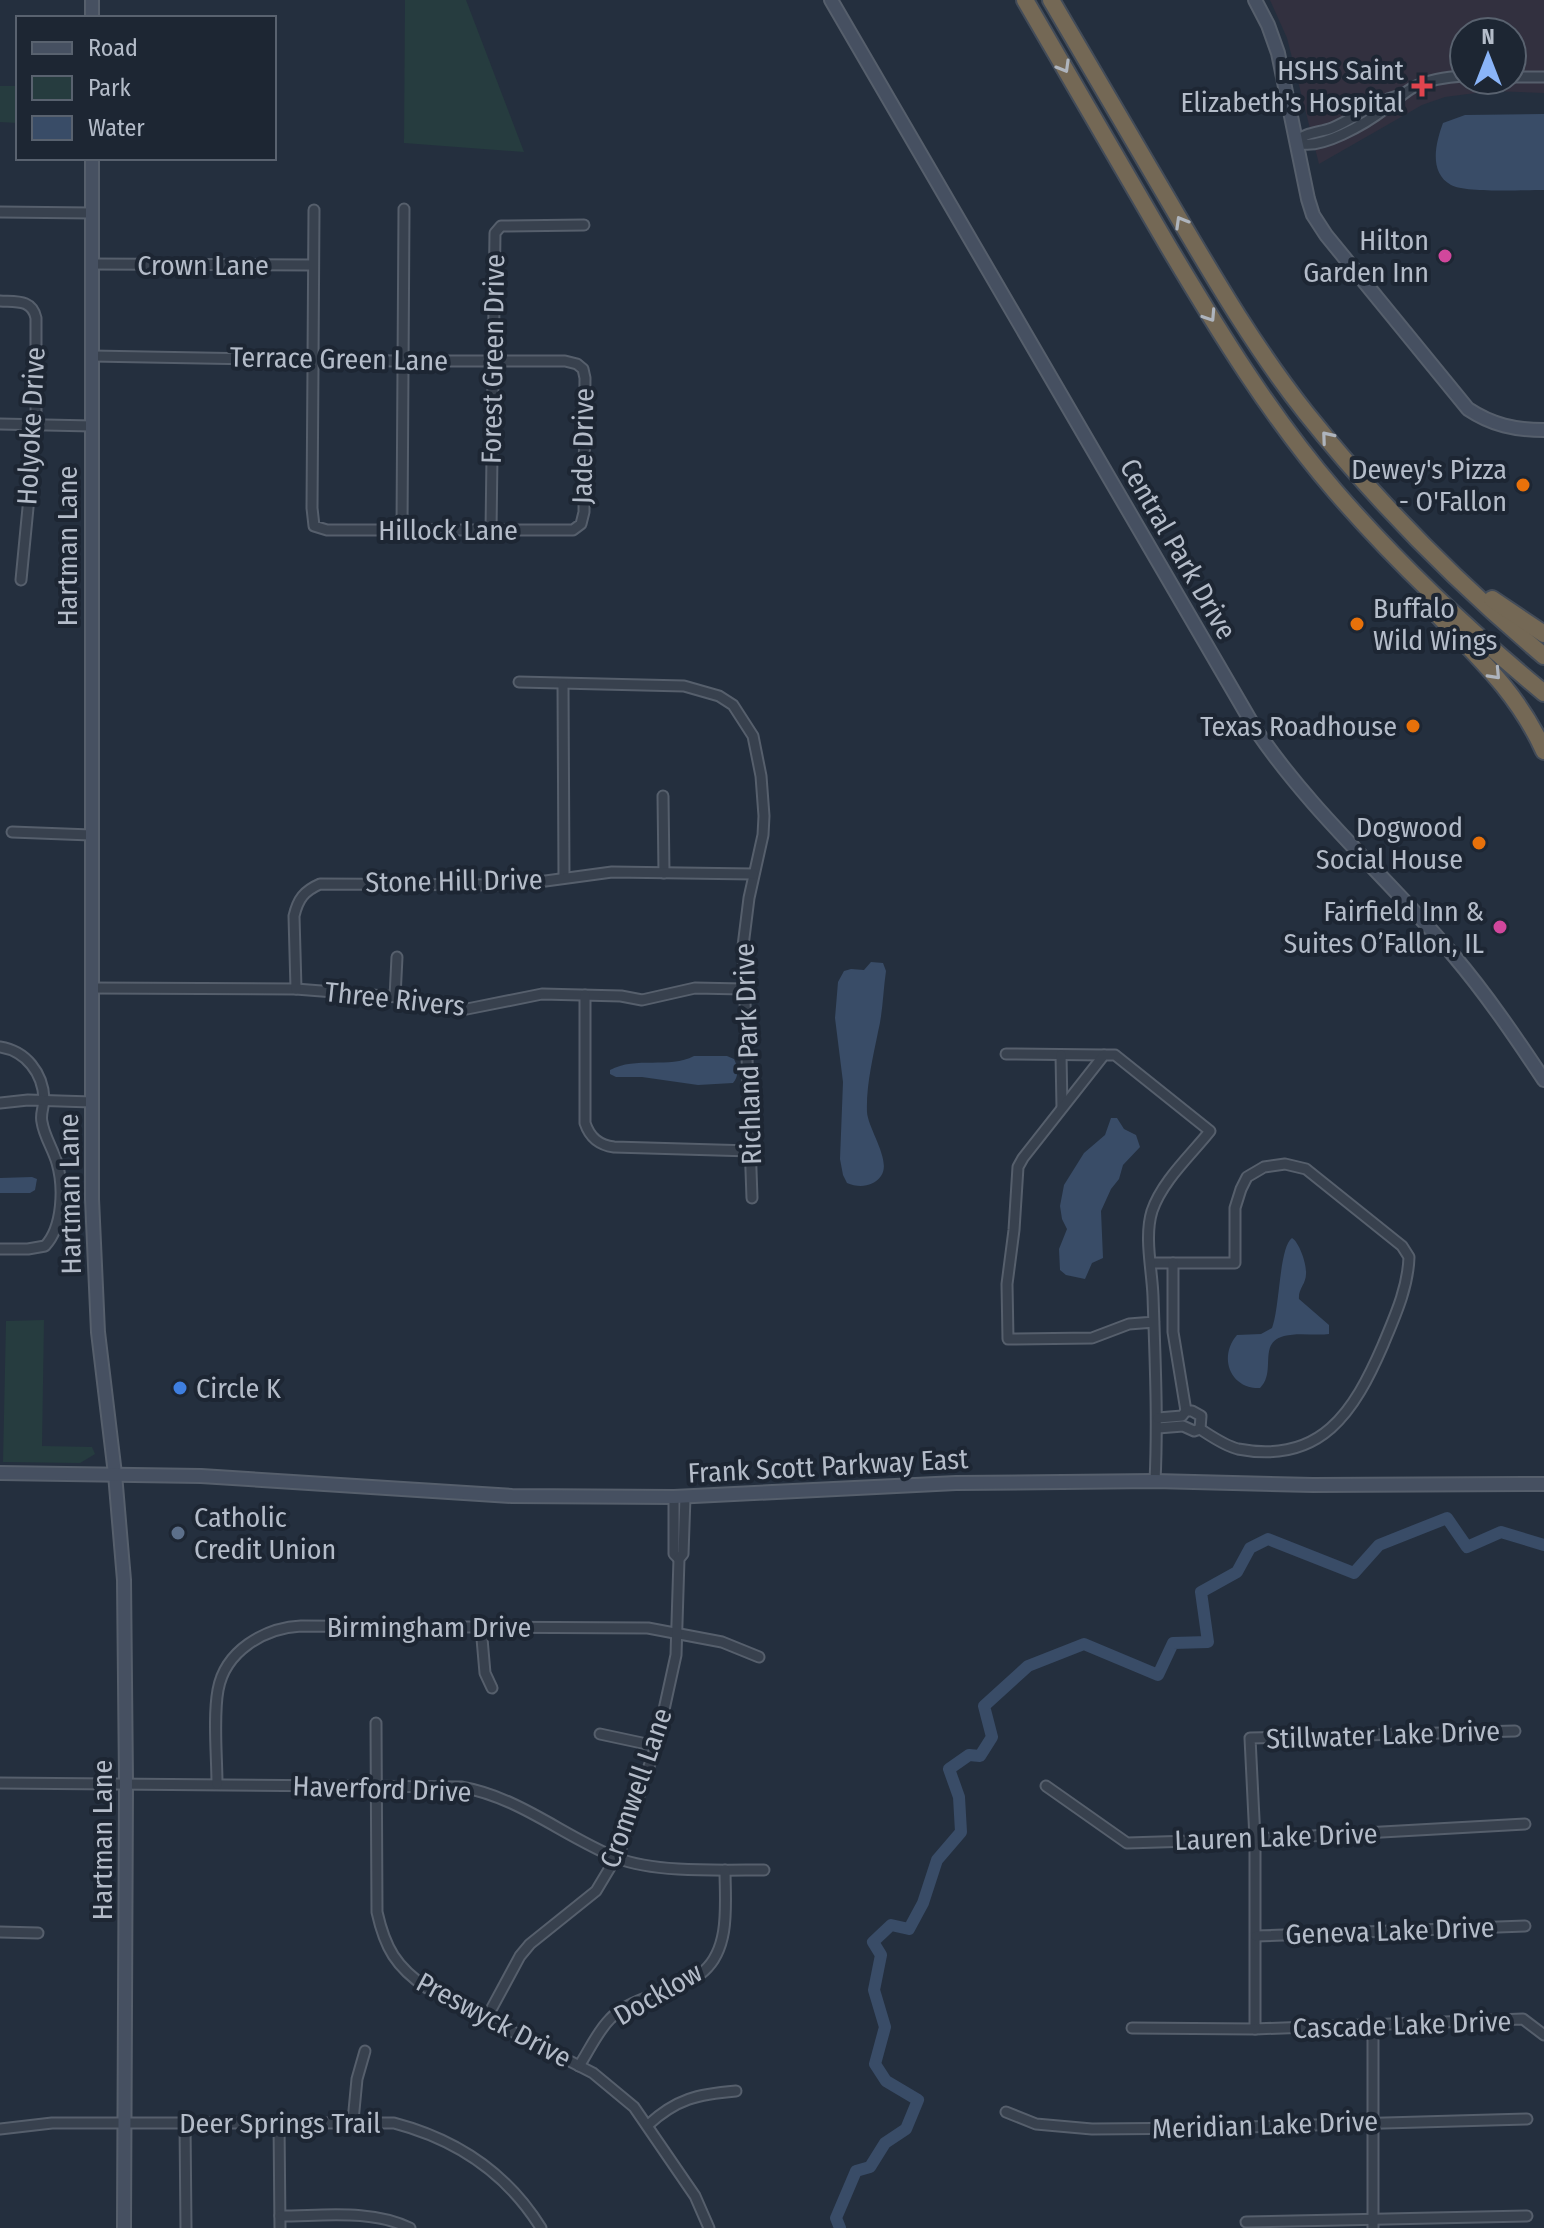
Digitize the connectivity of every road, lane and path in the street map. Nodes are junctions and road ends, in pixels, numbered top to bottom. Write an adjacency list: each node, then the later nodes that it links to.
1 (831, 0): 53 (street, Central Park Drive)
2 (1025, 0): 25 (highway, one-way to 25)
3 (1051, 0): 26 (highway, one-way to 3)
4 (1255, 0): 6 (street)
5 (1448, 78): 6 (street)
6 (1296, 142): 24 (street)
7 (92, 160): 11 (street, Hartman Lane)
8 (404, 209): 19 (street)
9 (314, 210): 14 (street)
10 (0, 212): 11 (street)
11 (92, 213): 13 (street, Hartman Lane)
12 (584, 225): 18 (street, Forest Green Drive)
13 (92, 264): 14 (street, Crown Lane); 16 (street, Hartman Lane)
14 (313, 265): 17 (street)
15 (0, 301): 22 (street, Holyoke Drive)
16 (92, 356): 17 (street, Terrace Green Lane); 23 (street, Hartman Lane)
17 (313, 360): 19 (street, Terrace Green Lane); 28 (street, Hillock Lane)
18 (494, 360): 19 (street, Terrace Green Lane); 20 (street, Terrace Green Lane); 29 (street, Forest Green Drive)
19 (404, 361): 28 (street)
20 (583, 369): 27 (street, Jade Drive)
21 (0, 424): 22 (street)
22 (36, 425): 23 (street); 30 (street, Holyoke Drive)
23 (92, 426): 39 (street, Hartman Lane)
24 (1544, 430)
25 (1334, 490): 35 (highway); 36 (highway, one-way to 36)
26 (1397, 516): 31 (highway); 32 (highway)
27 (581, 524): 29 (street, Hillock Lane)
28 (402, 529): 29 (street, Hillock Lane)
29 (491, 531)
30 (21, 580)
31 (1544, 634)
32 (1544, 656)
33 (519, 682): 34 (street, Richland Park Drive)
34 (563, 684): 41 (street, Richland Park Drive); 42 (street)
35 (1544, 693)
36 (1544, 751)
37 (663, 796): 40 (street)
38 (12, 832): 39 (street)
39 (91, 835): 44 (street, Hartman Lane)
40 (664, 873): 41 (street, Stone Hill Drive); 42 (street, Stone Hill Drive)
41 (753, 874): 46 (street, Richland Park Drive)
42 (564, 877): 45 (street, Stone Hill Drive)
43 (397, 957): 48 (street)
44 (92, 988): 45 (street, Three Rivers); 55 (street, Hartman Lane)
45 (296, 989): 48 (street, Three Rivers)
46 (743, 989): 47 (street, Three Rivers); 58 (street, Richland Park Drive)
47 (585, 995): 48 (street, Three Rivers); 58 (street)
48 (395, 997)
49 (0, 1047): 54 (street)
50 (1006, 1054): 51 (street)
51 (1061, 1055): 52 (street); 57 (street)
52 (1104, 1055): 57 (street); 61 (street)
53 (1544, 1080)
54 (45, 1102): 55 (street); 56 (street); 60 (street)
55 (92, 1102): 68 (street, Hartman Lane)
56 (0, 1103)
57 (1062, 1107): 63 (street)
58 (751, 1151): 59 (street, Richland Park Drive)
59 (752, 1198)
60 (0, 1249)
61 (1151, 1263): 62 (street); 63 (street)
62 (1173, 1263): 64 (street); 66 (street)
63 (1154, 1322): 65 (street)
64 (1186, 1411): 65 (street); 66 (street)
65 (1158, 1423): 66 (street); 69 (street)
66 (1200, 1429)
67 (0, 1473): 68 (street, Frank Scott Parkway East)
68 (115, 1474): 71 (street, Frank Scott Parkway East); 82 (street, Hartman Lane)
69 (1155, 1481): 70 (street, Frank Scott Parkway East); 71 (street, Frank Scott Parkway East)
70 (1544, 1484)
71 (680, 1497): 73 (street, Cromwell Lane)
72 (481, 1627): 73 (street, Birmingham Drive); 75 (street); 83 (street, Birmingham Drive)
73 (676, 1631): 74 (street, Birmingham Drive); 80 (street, Cromwell Lane)
74 (759, 1657)
75 (492, 1688)
76 (376, 1723): 84 (street, Preswyck Drive)
77 (1515, 1731): 79 (street, Stillwater Lake Drive)
78 (600, 1734): 80 (street)
79 (1250, 1738): 87 (street, Cascade Lake Drive)
80 (656, 1746): 88 (street, Cromwell Lane)
81 (0, 1783): 82 (street, Haverford Drive)
82 (126, 1783): 83 (street, Haverford Drive); 109 (street, Hartman Lane)
83 (217, 1784): 84 (street, Haverford Drive)
84 (378, 1785): 88 (street, Haverford Drive); 95 (street, Preswyck Drive)
85 (1046, 1786): 87 (street, Lauren Lake Drive)
86 (1525, 1824): 87 (street, Lauren Lake Drive)
87 (1255, 1839): 94 (street, Cascade Lake Drive)
88 (617, 1858): 89 (street, Haverford Drive); 95 (street, Cromwell Lane)
89 (725, 1870): 90 (street, Haverford Drive); 101 (street, Docklow)
90 (764, 1870)
91 (1525, 1926): 94 (street, Geneva Lake Drive)
92 (0, 1932): 93 (street)
93 (38, 1933)
94 (1256, 1936): 98 (street, Cascade Lake Drive)
95 (486, 2019): 101 (street, Preswyck Drive)
96 (1373, 2025): 98 (street, Cascade Lake Drive); 99 (street, Cascade Lake Drive); 107 (street)
97 (1132, 2028): 98 (street, Cascade Lake Drive)
98 (1255, 2029)
99 (1544, 2035)
100 (365, 2051): 105 (street)
101 (579, 2066): 110 (street, Preswyck Drive)
102 (736, 2091): 110 (street)
103 (1006, 2112): 107 (street, Meridian Lake Drive)
104 (1527, 2119): 107 (street, Meridian Lake Drive)
105 (353, 2121): 106 (street, Deer Springs Trail); 122 (street, Deer Springs Trail)
106 (279, 2122): 108 (street, Deer Springs Trail); 112 (street)
107 (1375, 2122): 116 (street)
108 (185, 2123): 109 (street, Deer Springs Trail); 118 (street)
109 (124, 2124): 111 (street, Deer Springs Trail); 117 (street, Hartman Lane)
110 (648, 2125): 123 (street, Preswyck Drive)
111 (0, 2129)
112 (280, 2216): 113 (street); 119 (street)
113 (372, 2216): 120 (street); 121 (street)
114 (1527, 2216): 116 (street)
115 (1246, 2222): 116 (street)
116 (1373, 2223)
117 (124, 2228)
118 (186, 2228)
119 (280, 2228)
120 (372, 2228)
121 (410, 2228)
122 (541, 2228)
123 (709, 2228)

